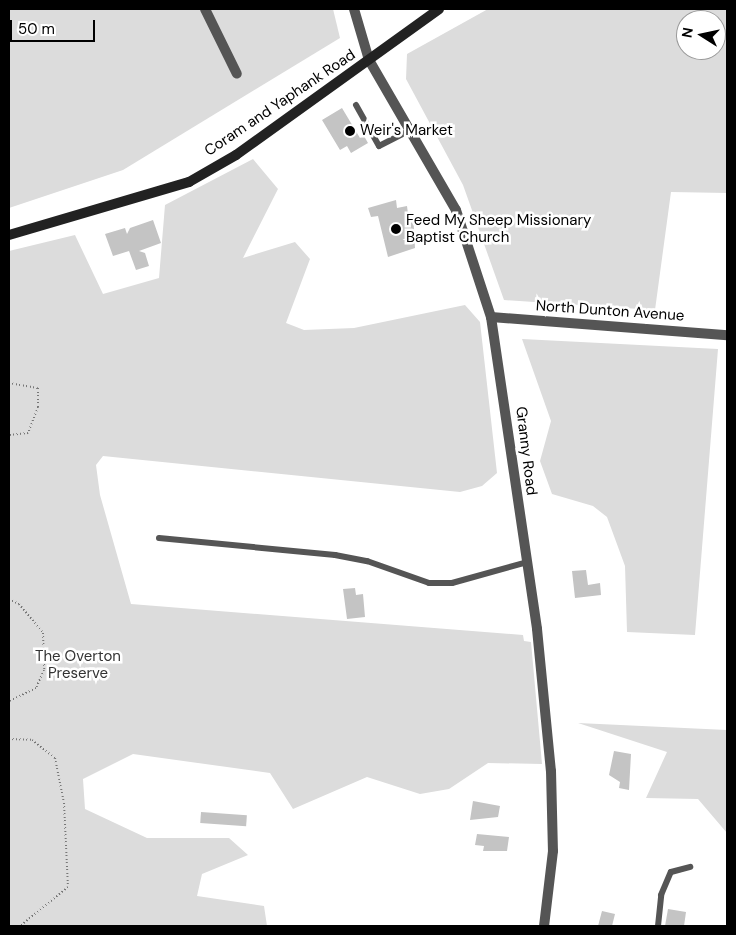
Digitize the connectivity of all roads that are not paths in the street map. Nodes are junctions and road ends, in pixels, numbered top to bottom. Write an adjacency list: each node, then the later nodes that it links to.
1 (205, 9): 5 (street)
2 (354, 9): 4 (street, Granny Road)
3 (439, 9): 4 (main road, Coram and Yaphank Road)
4 (369, 60): 7 (street, Granny Road); 8 (main road, Coram and Yaphank Road)
5 (237, 74)
6 (356, 105): 7 (lane)
7 (409, 131): 9 (street, Granny Road)
8 (9, 235)
9 (491, 317): 10 (street, North Dunton Avenue); 12 (street, Granny Road)
10 (727, 335)
11 (158, 538): 12 (lane)
12 (527, 562): 14 (street, Granny Road)
13 (690, 867): 15 (lane)
14 (544, 926)
15 (658, 926)

